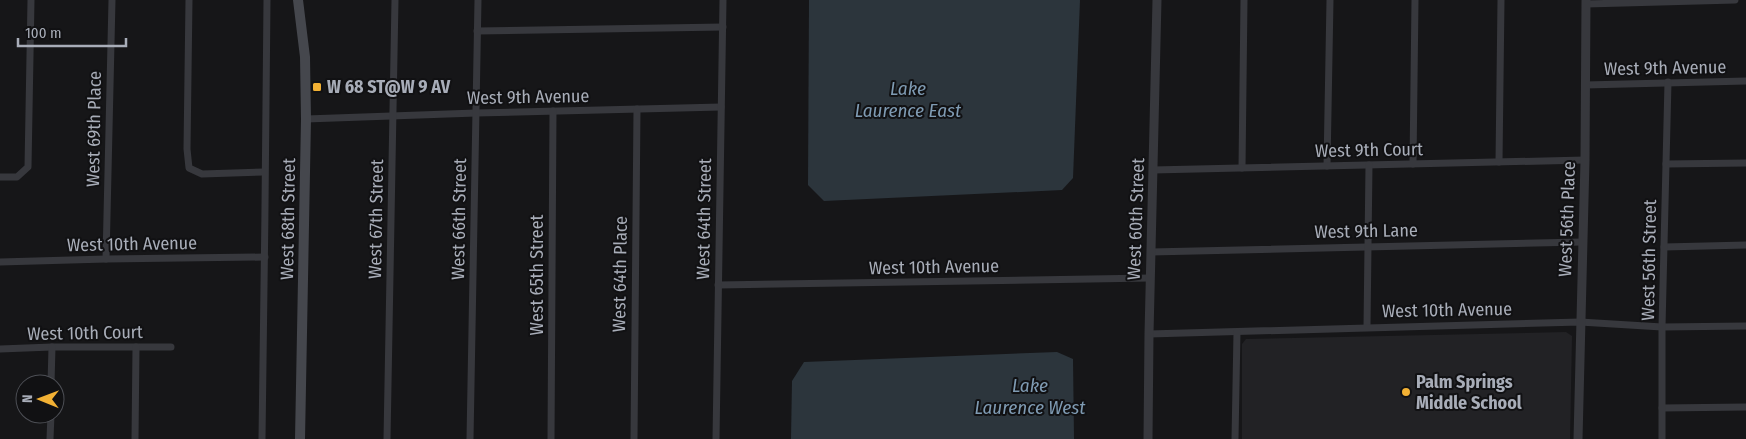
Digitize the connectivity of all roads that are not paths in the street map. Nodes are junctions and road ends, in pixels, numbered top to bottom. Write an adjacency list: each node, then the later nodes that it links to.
1 (31, 0): 37 (street)
2 (112, 0): 44 (street, West 69th Place)
3 (190, 0): 36 (street)
4 (267, 0): 36 (street, West 68th Street)
5 (298, 0): 26 (main road, West 68th Street)
6 (395, 0): 25 (street, West 67th Street)
7 (478, 0): 17 (street, West 66th Street)
8 (723, 0): 16 (street, West 64th Street)
9 (1157, 0): 35 (street, West 60th Street)
10 (1244, 0): 34 (street)
11 (1330, 0): 33 (street)
12 (1415, 0): 30 (street)
13 (1501, 0): 28 (street)
14 (1735, 0): 15 (street)
15 (1586, 2): 20 (street, West 56th Place)
16 (723, 27): 17 (street); 21 (street, West 64th Street)
17 (477, 30): 24 (street, West 66th Street)
18 (1746, 81): 19 (street, West 9th Avenue)
19 (1668, 82): 20 (street, West 9th Avenue); 31 (street, West 56th Street)
20 (1585, 85): 27 (street, West 56th Place)
21 (721, 108): 22 (street, West 9th Avenue); 47 (street, West 64th Street)
22 (637, 109): 23 (street, West 9th Avenue); 69 (street, West 64th Place)
23 (553, 111): 24 (street, West 9th Avenue); 68 (street, West 65th Street)
24 (476, 113): 25 (street, West 9th Avenue); 67 (street, West 66th Street)
25 (393, 117): 26 (street, West 9th Avenue); 66 (street, West 67th Street)
26 (306, 119): 65 (main road, West 68th Street)
27 (1585, 160): 28 (street, West 9th Court); 38 (street, West 56th Place)
28 (1499, 162): 30 (street, West 9th Court)
29 (1746, 163): 31 (street)
30 (1413, 164): 32 (street, West 9th Court)
31 (1666, 164): 41 (street, West 56th Street)
32 (1369, 165): 33 (street, West 9th Court); 40 (street)
33 (1327, 166): 34 (street, West 9th Court)
34 (1242, 168): 35 (street, West 9th Court)
35 (1153, 170): 42 (street, West 60th Street)
36 (264, 172): 43 (street, West 68th Street)
37 (0, 177)
38 (1582, 242): 40 (street, West 9th Lane); 48 (street, West 56th Place)
39 (1746, 245): 41 (street)
40 (1368, 246): 42 (street, West 9th Lane); 50 (street)
41 (1664, 247): 51 (street, West 56th Street)
42 (1151, 252): 46 (street, West 60th Street)
43 (265, 257): 44 (street, West 10th Avenue); 64 (street, West 68th Street)
44 (106, 259): 45 (street, West 10th Avenue)
45 (0, 262)
46 (1150, 278): 47 (street, West 10th Avenue); 53 (street, West 60th Street)
47 (718, 285): 70 (street, West 64th Street)
48 (1580, 322): 50 (street, West 10th Avenue); 51 (street, West 10th Avenue); 73 (street, West 56th Place)
49 (1746, 326): 51 (street, West 10th Avenue)
50 (1366, 327): 52 (street, West 10th Avenue)
51 (1662, 328): 60 (street, West 56th Street)
52 (1237, 332): 53 (street, West 10th Avenue); 72 (street)
53 (1149, 334): 71 (street, West 60th Street)
54 (52, 347): 55 (street, West 10th Court); 57 (street, West 10th Court); 58 (street)
55 (136, 347): 56 (street, West 10th Court); 63 (street)
56 (171, 347)
57 (0, 349)
58 (51, 374)
59 (1746, 407): 60 (street)
60 (1662, 408): 74 (street, West 56th Street)
61 (51, 424): 62 (street)
62 (50, 439)
63 (135, 439)
64 (262, 439)
65 (300, 439)
66 (387, 439)
67 (470, 439)
68 (551, 439)
69 (634, 439)
70 (716, 439)
71 (1148, 439)
72 (1235, 439)
73 (1578, 439)
74 (1662, 439)

